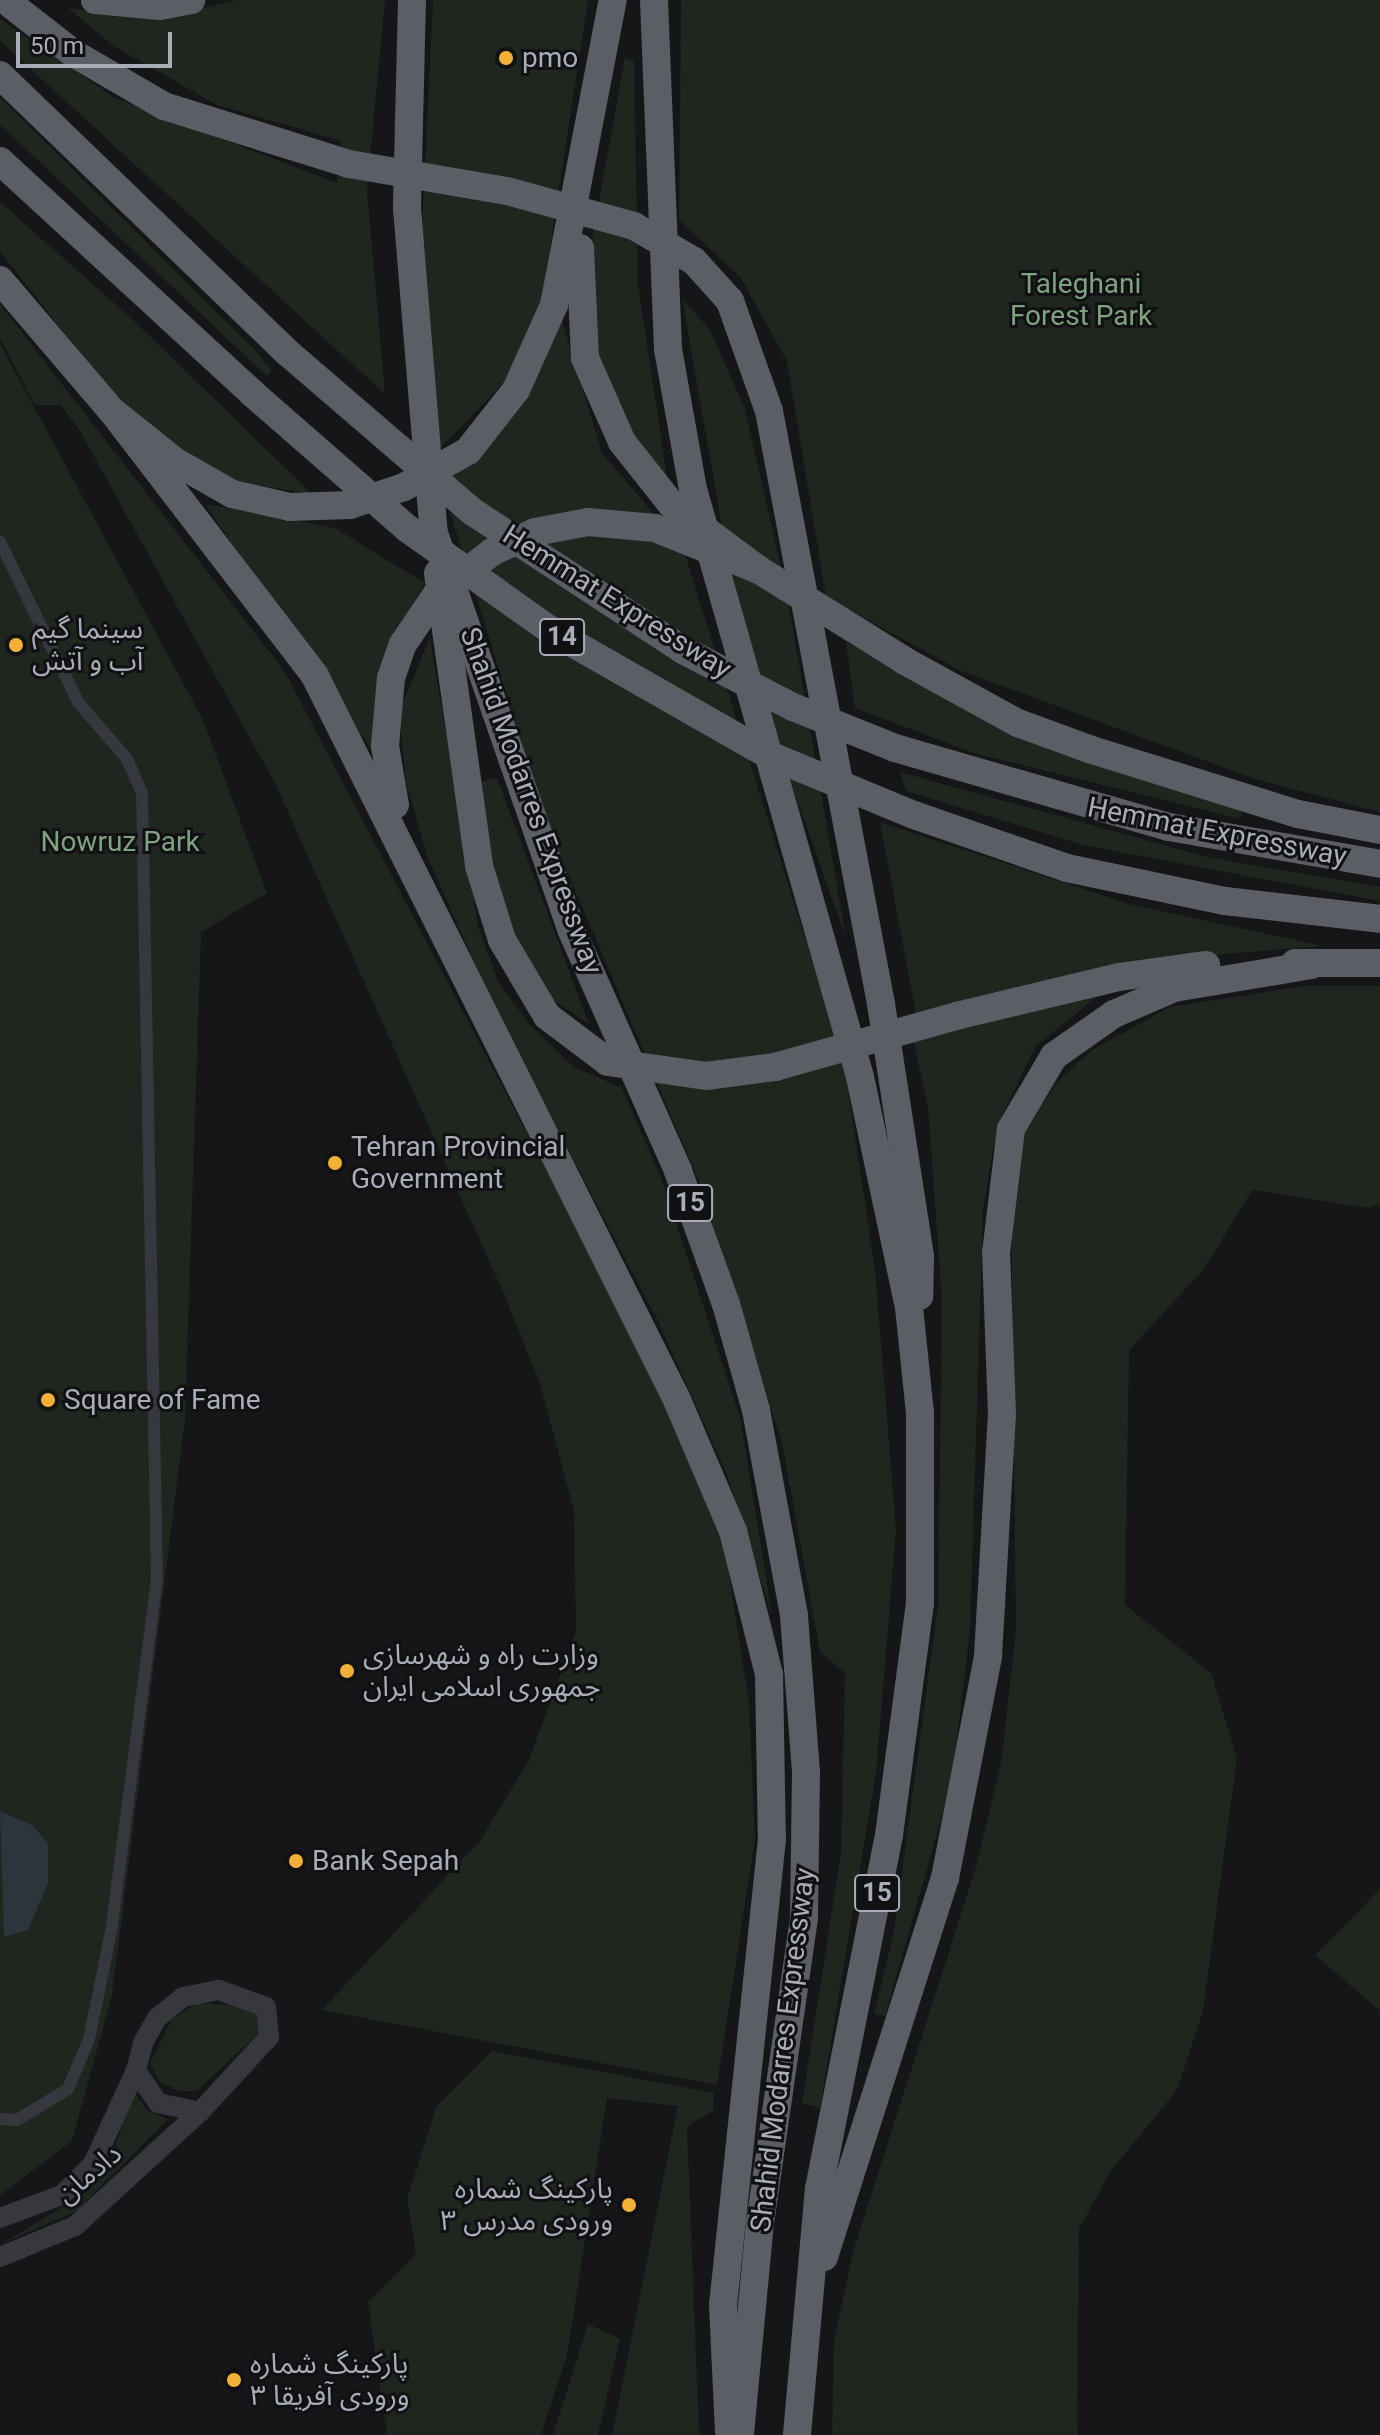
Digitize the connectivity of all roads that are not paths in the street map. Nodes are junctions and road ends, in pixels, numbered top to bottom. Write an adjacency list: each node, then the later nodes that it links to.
1 (5, 0): 21 (highway, bridge)
2 (95, 0): 3 (highway)
3 (191, 0)
4 (412, 0): 12 (highway, Shahid Modarres Expressway / 15)
5 (613, 0): 8 (highway)
6 (654, 0): 21 (highway, Shahid Modarres Expressway / 15)
7 (0, 75): 17 (highway, Hemmat Expressway / 14, bridge)
8 (592, 122): 11 (highway, bridge); 14 (highway, bridge)
9 (0, 161): 18 (highway, Hemmat Expressway / 14, bridge)
10 (0, 280): 11 (highway)
11 (112, 411): 16 (highway)
12 (434, 533): 20 (highway, bridge); 30 (highway, Shahid Modarres Expressway / 15)
13 (0, 542): 24 (street)
14 (759, 570): 15 (highway, bridge); 16 (highway, bridge)
15 (1380, 830)
16 (399, 836): 29 (highway)
17 (1380, 864)
18 (1380, 919)
19 (1380, 963): 20 (highway)
20 (1311, 965): 27 (highway)
21 (918, 1368): 27 (highway, Shahid Modarres Expressway / 15)
22 (136, 2070): 23 (street); 23 (street); 25 (street, دادمان)
23 (200, 2112): 26 (street, دادمان)
24 (0, 2119)
25 (0, 2218)
26 (0, 2257)
27 (805, 2315): 28 (highway, Shahid Modarres Expressway / 15)
28 (800, 2428)
29 (730, 2435)
30 (740, 2435)

